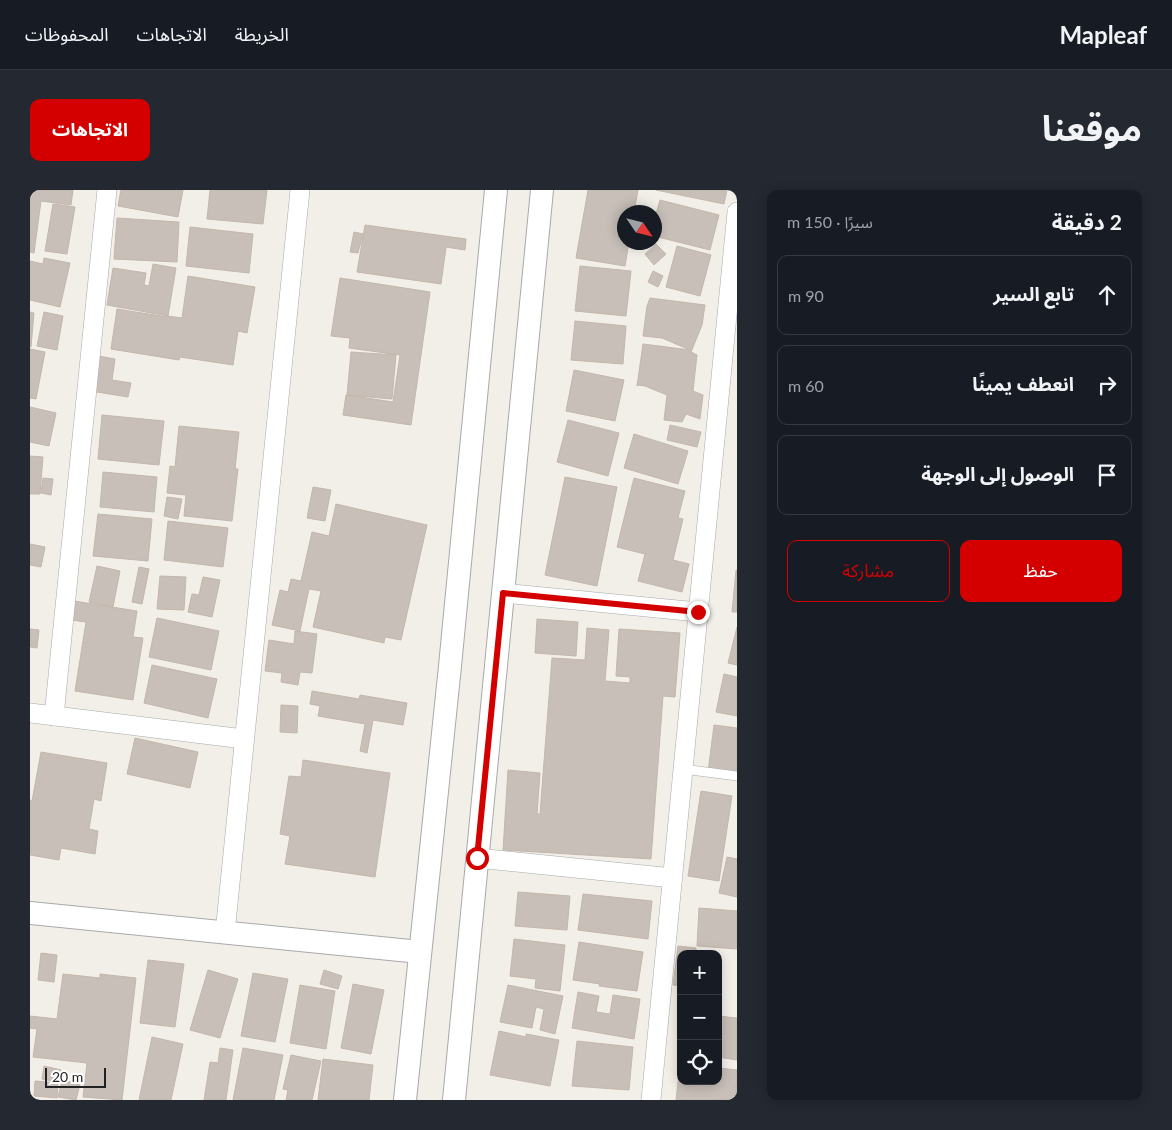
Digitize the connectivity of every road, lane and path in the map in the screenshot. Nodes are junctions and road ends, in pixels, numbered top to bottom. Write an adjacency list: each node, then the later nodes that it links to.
1 (107, 190): 10 (street)
2 (300, 190): 11 (street)
3 (496, 190): 18 (street)
4 (542, 190): 7 (street)
5 (737, 212): 6 (street)
6 (729, 382): 8 (street)
7 (503, 593): 8 (street); 14 (street)
8 (698, 612): 12 (street)
9 (30, 713): 10 (street)
10 (54, 716): 11 (street)
11 (244, 739): 17 (street)
12 (683, 769): 13 (lane); 15 (street)
13 (737, 776)
14 (477, 858): 15 (street); 20 (street)
15 (673, 878): 21 (street)
16 (30, 913): 17 (street)
17 (225, 933): 18 (street)
18 (420, 952): 19 (street)
19 (405, 1100)
20 (454, 1100)
21 (651, 1100)

